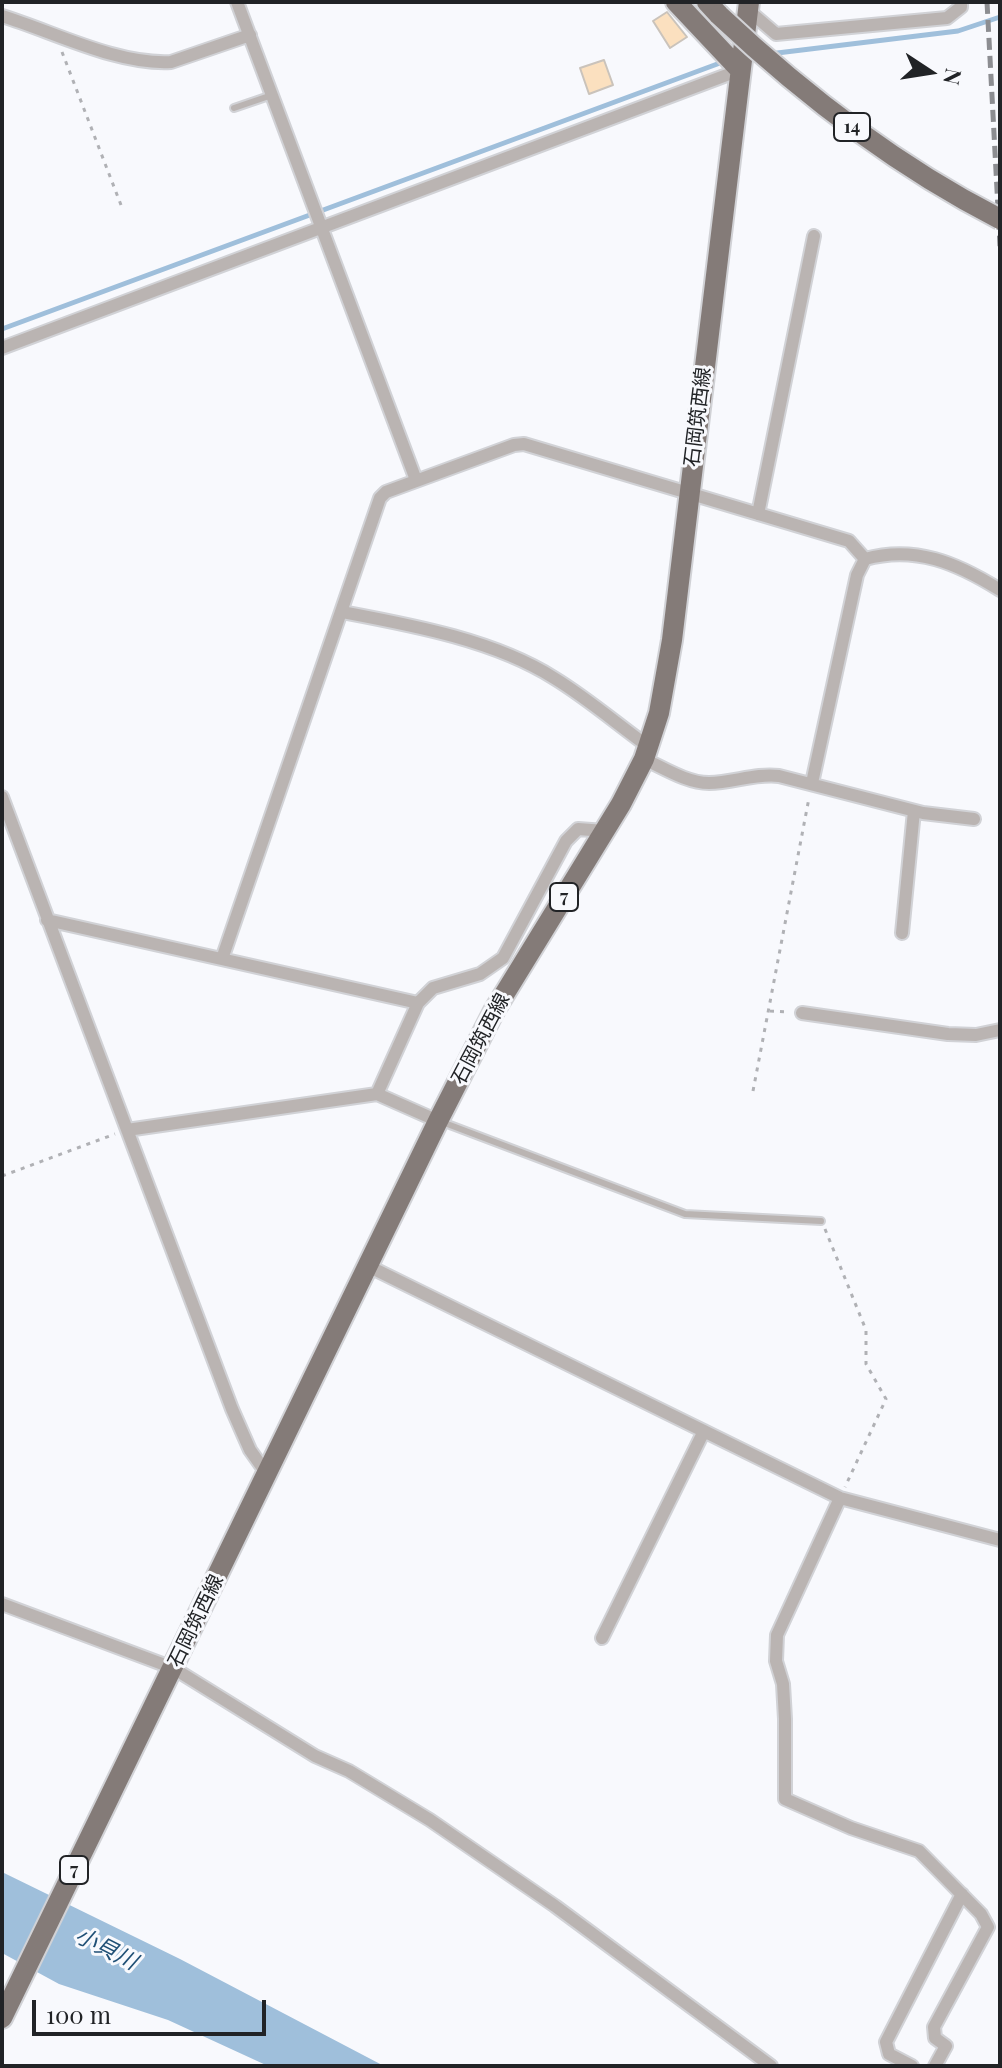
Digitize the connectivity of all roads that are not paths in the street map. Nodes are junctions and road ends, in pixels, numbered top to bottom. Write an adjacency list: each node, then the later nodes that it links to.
1 (237, 2): 7 (street)
2 (676, 2): 8 (main road)
3 (961, 2): 4 (street)
4 (748, 6): 8 (main road, 石岡筑西線 / 7)
5 (713, 9): 11 (main road, 14, bridge)
6 (2, 16): 7 (street)
7 (250, 35): 9 (street)
8 (740, 70): 12 (street); 16 (main road, 石岡筑西線 / 7)
9 (272, 95): 10 (lane); 12 (street)
10 (234, 108)
11 (1000, 219)
12 (319, 223): 14 (street); 15 (street)
13 (814, 236): 17 (street)
14 (2, 348)
15 (416, 480): 16 (street); 20 (street)
16 (688, 495): 17 (street); 21 (main road, 石岡筑西線 / 7)
17 (758, 514): 18 (street)
18 (865, 559): 19 (street); 22 (street)
19 (1000, 590)
20 (342, 612): 21 (street); 29 (street)
21 (646, 753): 22 (street); 26 (main road, 石岡筑西線 / 7)
22 (812, 783): 24 (street)
23 (2, 797): 27 (street)
24 (914, 811): 25 (street); 28 (street)
25 (974, 819)
26 (605, 831): 30 (street); 34 (main road, 石岡筑西線 / 7)
27 (47, 920): 29 (street); 35 (street)
28 (902, 933)
29 (222, 959): 30 (street)
30 (418, 1003): 33 (street)
31 (802, 1013): 32 (street)
32 (1000, 1030)
33 (377, 1094): 34 (street); 35 (street)
34 (438, 1121): 36 (lane); 37 (main road, 石岡筑西線 / 7)
35 (127, 1130): 39 (street)
36 (821, 1221)
37 (368, 1266): 38 (street); 39 (main road, 石岡筑西線 / 7)
38 (704, 1431): 40 (street); 43 (street)
39 (267, 1474): 44 (main road, 石岡筑西線 / 7)
40 (840, 1498): 41 (street); 45 (street)
41 (1000, 1540)
42 (2, 1604): 44 (street)
43 (602, 1638)
44 (173, 1668): 46 (main road, 石岡筑西線 / 7); 47 (street)
45 (962, 1894): 48 (street); 49 (street)
46 (2, 2018)
47 (771, 2066)
48 (912, 2066)
49 (935, 2066)

